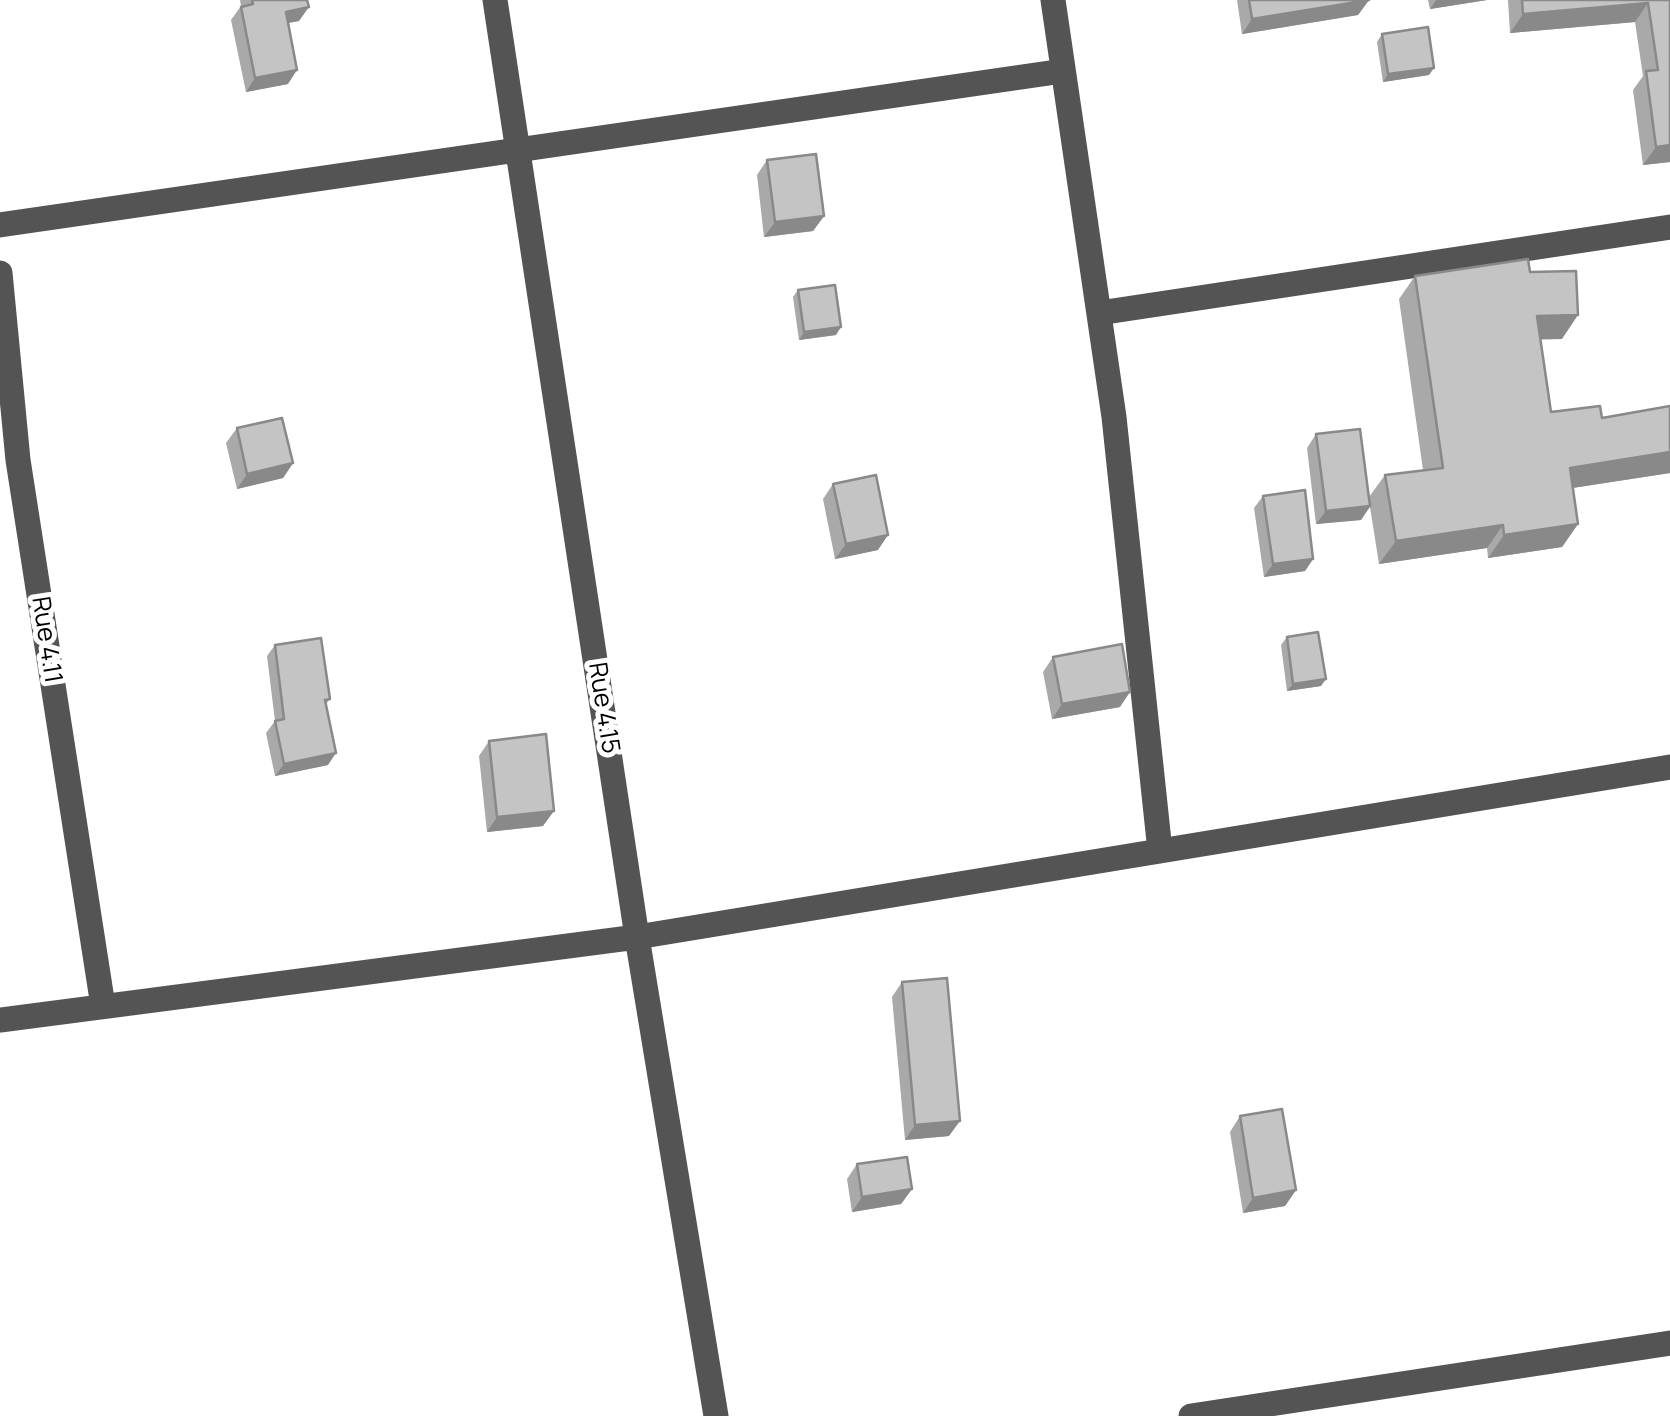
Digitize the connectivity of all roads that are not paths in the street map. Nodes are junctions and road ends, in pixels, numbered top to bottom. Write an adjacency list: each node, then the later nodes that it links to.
1 (495, 0): 4 (street, Rue 4.15)
2 (1053, 0): 3 (street)
3 (1063, 71): 4 (street); 8 (street)
4 (518, 150): 5 (street); 12 (street, Rue 4.15)
5 (0, 226)
6 (1670, 227): 8 (street)
7 (0, 273): 9 (street, Rue 4.11)
8 (1099, 313): 11 (street)
9 (9, 461): 13 (street, Rue 4.11)
10 (1670, 767): 11 (street)
11 (1160, 851): 12 (street)
12 (637, 936): 13 (street); 16 (street, Rue 4.15)
13 (104, 1006): 14 (street)
14 (0, 1020)
15 (1670, 1342): 17 (street)
16 (716, 1416)
17 (1191, 1416)

